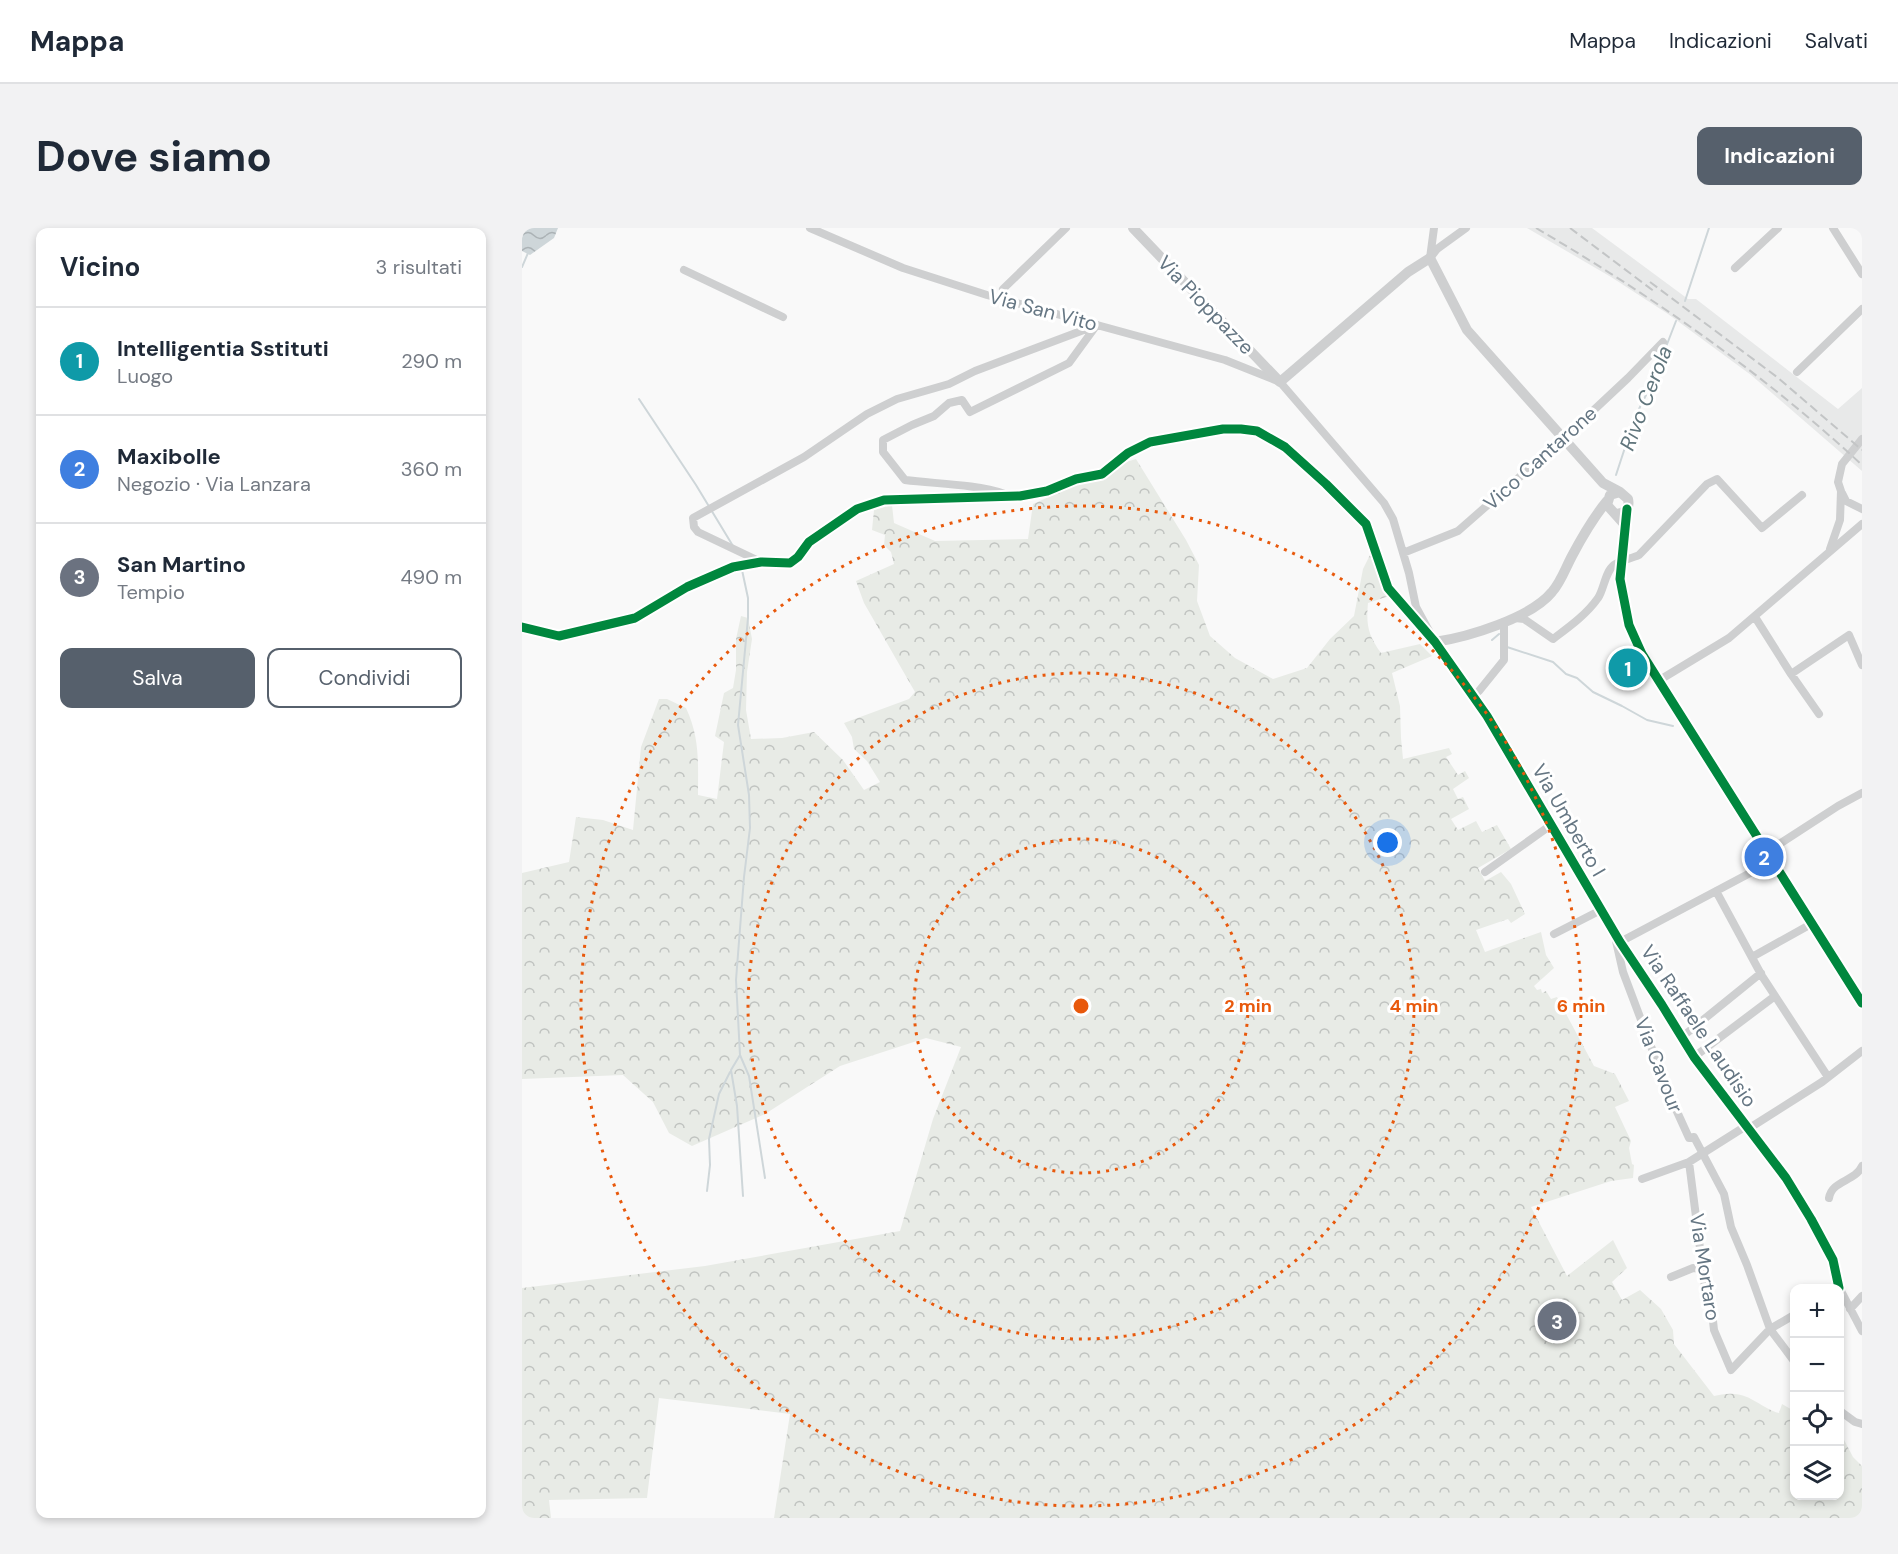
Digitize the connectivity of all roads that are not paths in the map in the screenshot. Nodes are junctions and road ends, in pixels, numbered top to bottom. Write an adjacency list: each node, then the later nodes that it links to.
1 (810, 228): 15 (street, Via San Vito)
2 (1066, 228): 12 (street)
3 (1133, 228): 18 (street, Via Pioppazze)
4 (1434, 228): 8 (street)
5 (1466, 228): 8 (street)
6 (1778, 228): 9 (street)
7 (1833, 228): 11 (street)
8 (1430, 258): 18 (street); 19 (street)
9 (1735, 268)
10 (684, 270): 14 (street)
11 (1862, 274)
12 (1003, 289)
13 (1862, 309): 17 (street)
14 (783, 317)
15 (1097, 325): 18 (street, Via San Vito); 25 (street); 35 (street)
16 (1663, 342): 19 (street, Vico Cantarone)
17 (1797, 372)
18 (1280, 382): 33 (street, Via Umberto I)
19 (1564, 438): 21 (street); 33 (street, Vico Cantarone)
20 (1862, 440): 22 (street)
21 (1603, 483): 23 (street); 26 (street)
22 (1840, 491): 27 (street); 30 (street)
23 (1620, 492): 26 (street); 29 (street)
24 (1802, 495): 34 (street)
25 (1011, 496): 35 (street); 40 (street)
26 (1608, 500): 28 (street); 29 (street)
27 (1860, 508): 30 (street); 31 (street)
28 (1598, 512): 29 (street); 37 (street)
29 (1619, 512): 34 (street)
30 (1840, 520): 32 (street)
31 (1860, 525): 32 (street)
32 (1828, 552): 36 (street)
33 (1403, 553): 40 (street, Via Umberto I)
34 (1622, 560): 37 (street); 43 (street)
35 (762, 562): 39 (street)
36 (1755, 617): 42 (street); 43 (street)
37 (1515, 618): 38 (street)
38 (1504, 622): 40 (street); 44 (street)
39 (522, 627)
40 (1435, 642): 44 (street, Via Umberto I)
41 (1862, 665): 42 (street)
42 (1791, 674): 45 (street)
43 (1658, 681): 48 (street)
44 (1473, 696): 47 (street, Via Umberto I)
45 (1819, 714)
46 (1862, 793): 48 (street)
47 (1551, 825): 49 (street); 51 (street, Via Umberto I)
48 (1769, 855): 50 (street); 52 (street)
49 (1485, 872)
50 (1716, 891): 55 (street); 56 (street)
51 (1601, 910): 53 (street, Via Umberto I); 54 (street)
52 (1813, 923): 56 (street); 59 (street)
53 (1614, 933): 55 (street, Via Umberto I); 65 (street, Via Cavour)
54 (1554, 934)
55 (1620, 942): 60 (street, Via Raffaele Laudisio)
56 (1752, 957): 57 (street)
57 (1761, 973): 58 (street); 60 (street)
58 (1775, 996): 62 (street); 63 (street)
59 (1862, 1003)
60 (1682, 1037): 62 (street, Via Raffaele Laudisio)
61 (1862, 1051): 63 (street)
62 (1694, 1057): 64 (street, Via Raffaele Laudisio)
63 (1828, 1077): 64 (street)
64 (1747, 1128): 65 (street); 72 (street, Via Raffaele Laudisio)
65 (1702, 1155): 66 (street); 77 (street, Via Cavour)
66 (1689, 1162): 68 (street); 70 (street, Via Mortaro)
67 (1862, 1166): 69 (street)
68 (1642, 1179)
69 (1829, 1198)
70 (1703, 1269): 71 (street); 77 (street, Via Mortaro)
71 (1671, 1277)
72 (1838, 1284)
73 (1862, 1296): 75 (street)
74 (1844, 1298): 75 (street, Via Raffaele Laudisio)
75 (1850, 1309): 78 (street, Via Raffaele Laudisio)
76 (1790, 1317): 77 (street)
77 (1770, 1329): 79 (street, Via Cavour)
78 (1862, 1331)
79 (1790, 1356)
80 (1844, 1414): 81 (street)
81 (1862, 1424)

